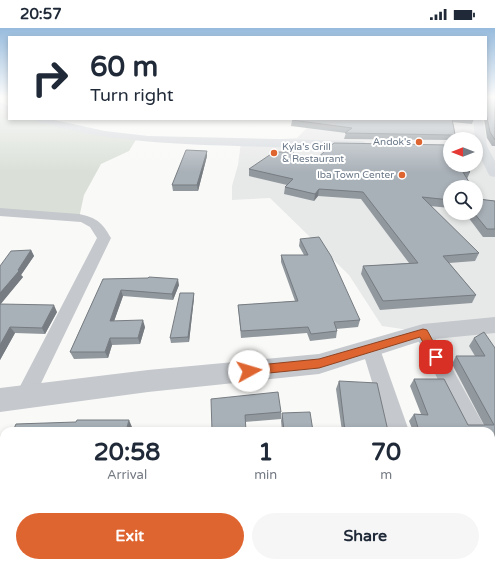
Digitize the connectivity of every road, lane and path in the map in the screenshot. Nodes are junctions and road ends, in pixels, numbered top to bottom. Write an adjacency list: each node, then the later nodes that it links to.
1 (48, 122): 2 (main road)
2 (376, 145)
3 (483, 154): 4 (main road)
4 (495, 173)
5 (0, 212): 9 (street)
6 (495, 325): 7 (street)
7 (423, 332): 8 (street); 11 (street)
8 (371, 349): 9 (street); 10 (street)
9 (7, 401)
10 (397, 427)
11 (474, 427)

